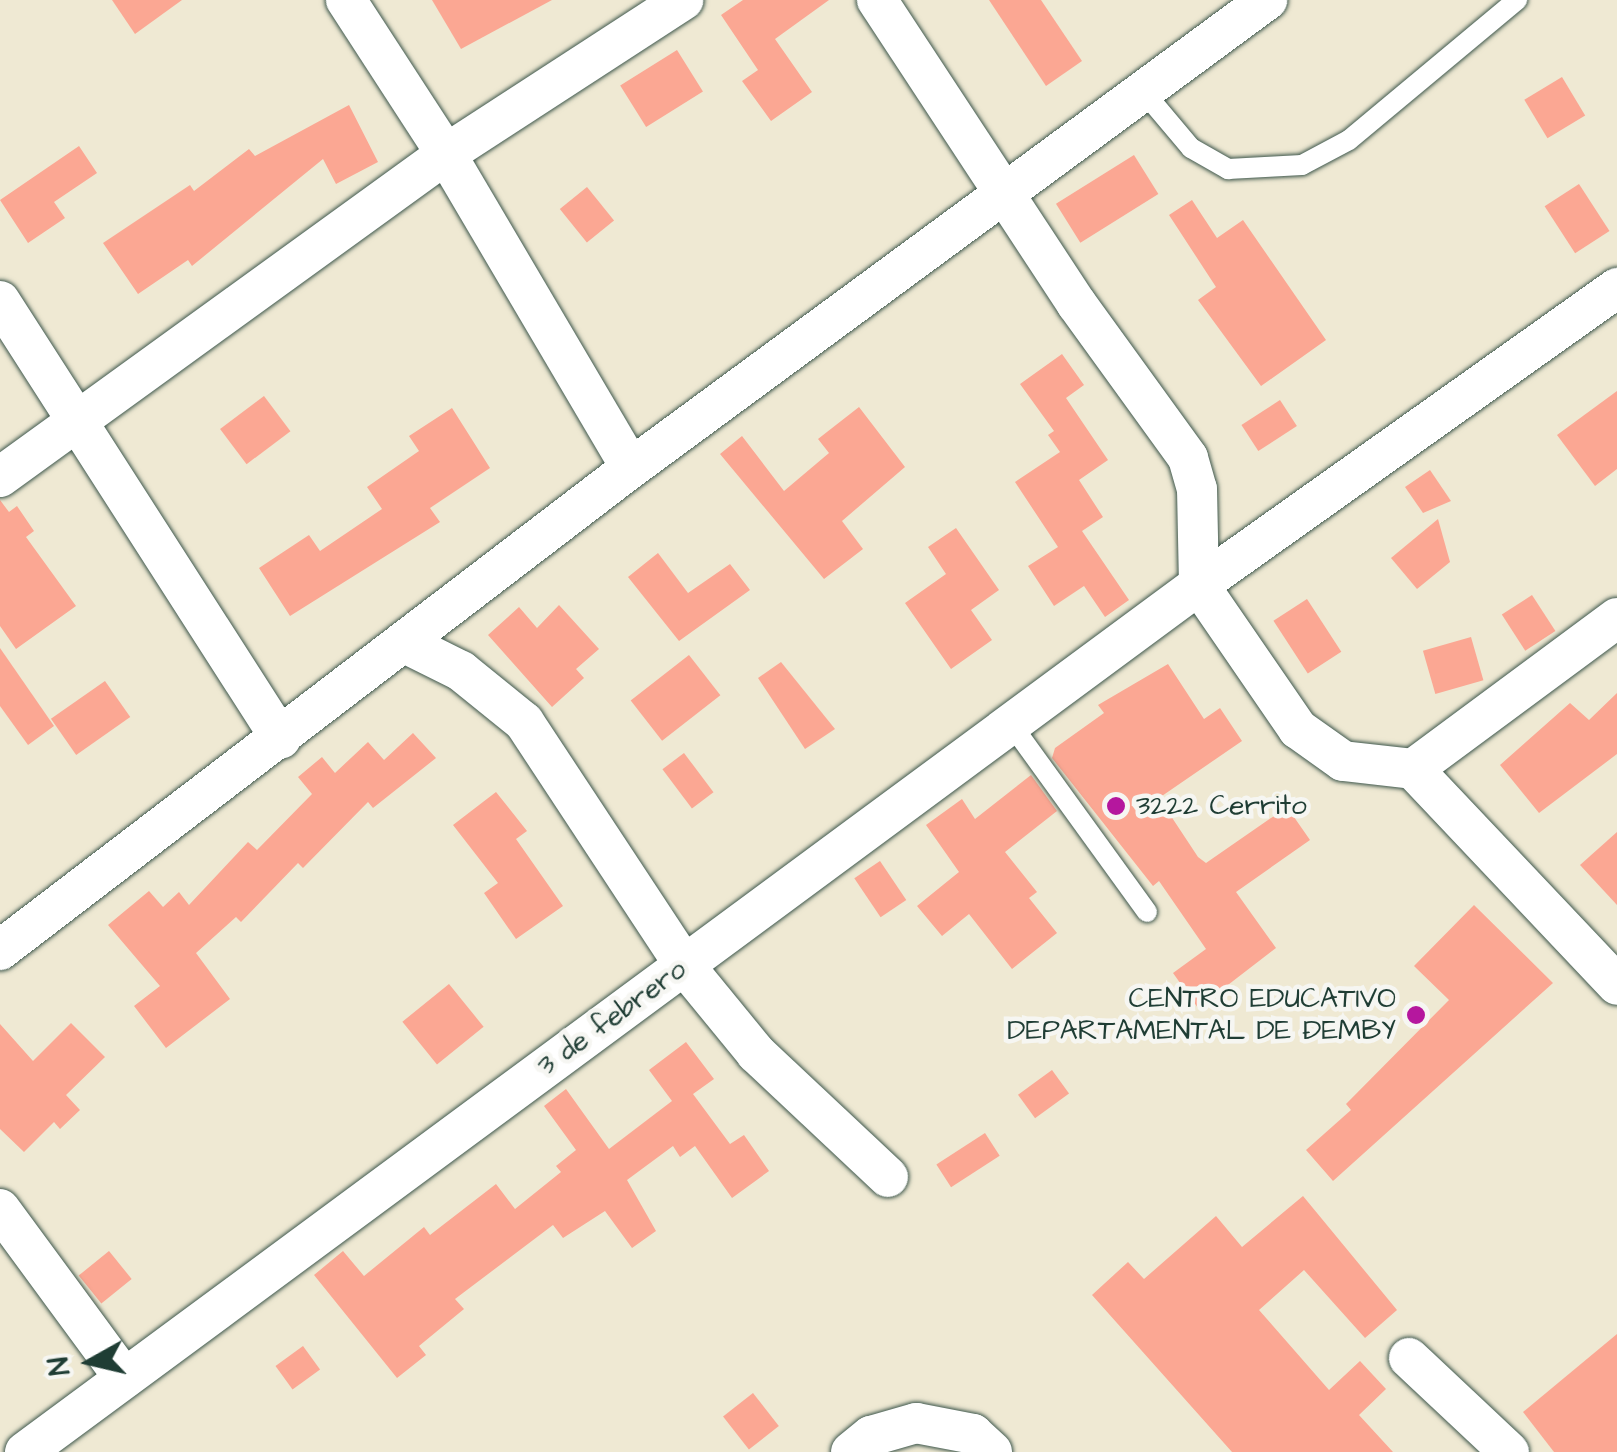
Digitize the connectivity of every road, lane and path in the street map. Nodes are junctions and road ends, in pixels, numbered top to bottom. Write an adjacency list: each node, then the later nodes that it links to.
1 (346, 0): 7 (street)
2 (683, 0): 7 (street)
3 (877, 0): 8 (street)
4 (1267, 0): 6 (street)
5 (1517, 0): 6 (lane)
6 (1143, 91): 8 (street)
7 (446, 154): 11 (street); 12 (street)
8 (1004, 194): 12 (street); 14 (street)
9 (1617, 288): 14 (street, 3 de febrero)
10 (0, 301): 11 (street)
11 (79, 420): 13 (street); 18 (street)
12 (631, 468): 16 (street)
13 (0, 477)
14 (1200, 585): 17 (street, 3 de febrero); 19 (street)
15 (1617, 618): 19 (street)
16 (405, 643): 18 (street); 22 (street)
17 (1011, 724): 20 (lane); 22 (street, 3 de febrero)
18 (281, 739): 21 (street)
19 (1414, 768): 23 (street)
20 (1147, 912)
21 (0, 950)
22 (684, 965): 24 (street); 27 (street, 3 de febrero)
23 (1617, 986)
24 (888, 1177)
25 (0, 1209): 27 (street)
26 (1409, 1358): 31 (street)
27 (124, 1378): 29 (street, 3 de febrero)
28 (982, 1443): 30 (street)
29 (25, 1452)
30 (851, 1452)
31 (1509, 1452)

